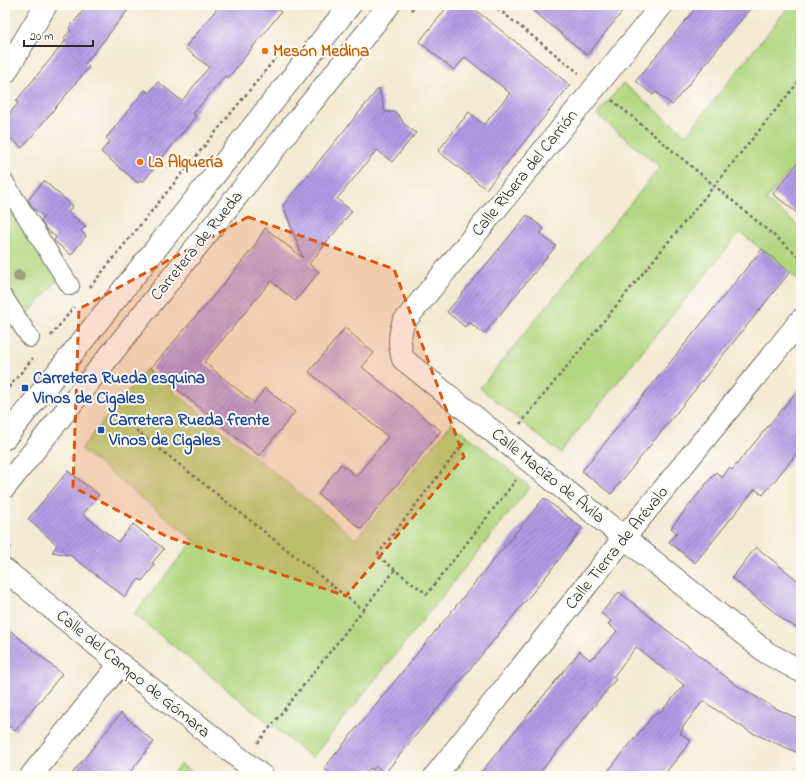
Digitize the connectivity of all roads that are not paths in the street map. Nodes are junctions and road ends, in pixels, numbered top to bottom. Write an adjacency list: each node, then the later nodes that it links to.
1 (46, 5): 5 (street)
2 (350, 5): 12 (street, Carretera de Rueda)
3 (389, 5): 13 (street, Carretera de Rueda)
4 (662, 5): 11 (street, Calle Ribera del Carrión)
5 (5, 73)
6 (5, 183): 7 (street)
7 (70, 286)
8 (5, 299): 10 (street)
9 (801, 320): 14 (street, Calle Tierra de Arévalo)
10 (30, 338)
11 (399, 346): 14 (street, Calle Macizo de Ávila)
12 (5, 438)
13 (5, 487)
14 (624, 538): 17 (street, Calle Macizo de Ávila); 20 (street, Calle Tierra de Arévalo)
15 (5, 570): 16 (street, Calle del Campo de Gómara)
16 (120, 664): 18 (street); 19 (street, Calle del Campo de Gómara)
17 (801, 670)
18 (31, 776)
19 (262, 776)
20 (435, 776)

